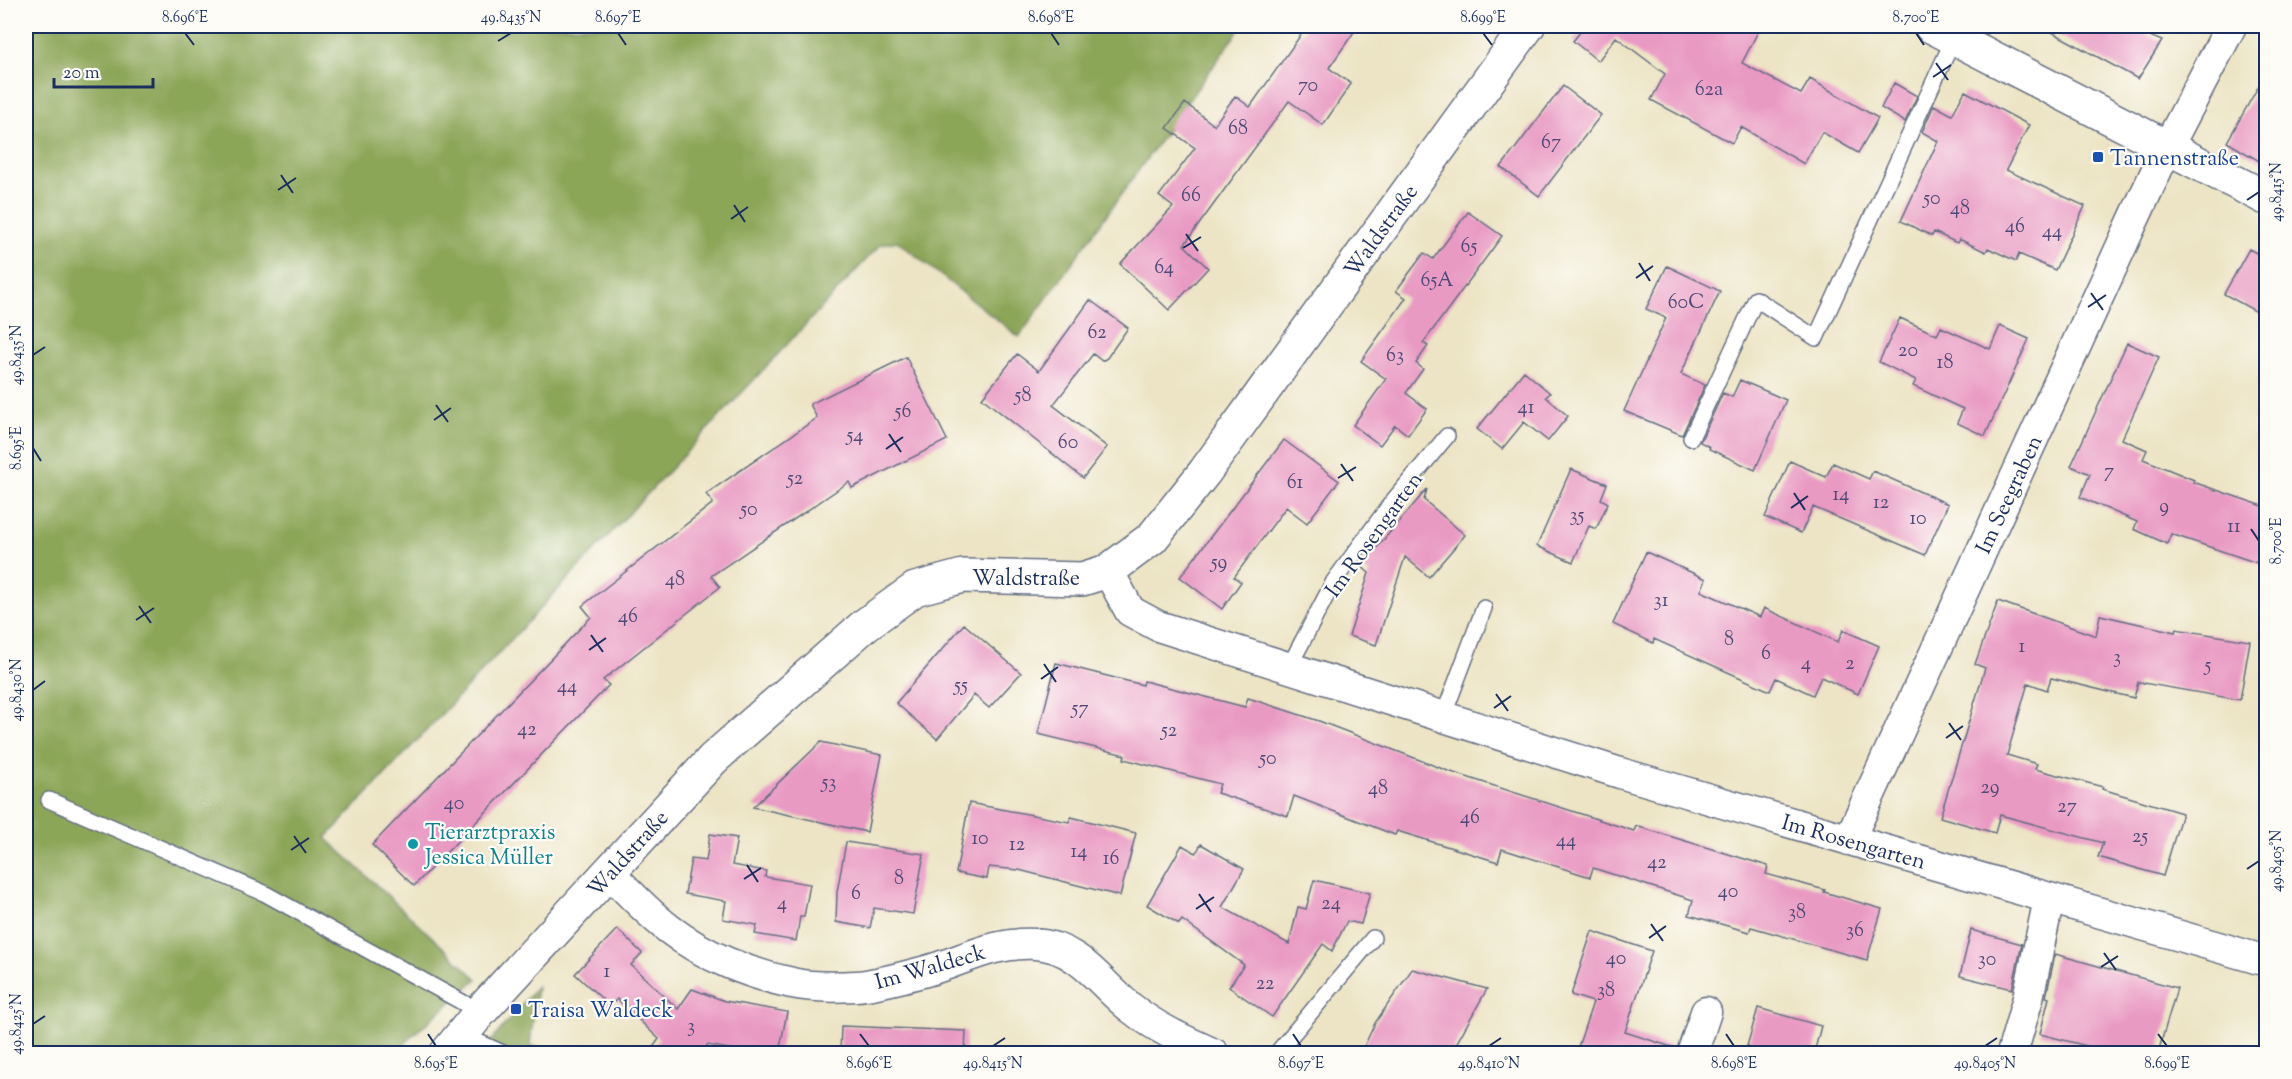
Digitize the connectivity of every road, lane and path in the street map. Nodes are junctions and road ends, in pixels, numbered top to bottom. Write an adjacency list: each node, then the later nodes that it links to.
1 (1528, 26): 8 (street, Waldstraße)
2 (2231, 26): 4 (street)
3 (1943, 32): 4 (street); 7 (lane)
4 (2167, 148): 5 (street); 13 (street, Im Seegraben)
5 (2266, 198)
6 (1447, 436): 10 (lane, Im Rosengarten)
7 (1691, 438)
8 (1108, 571): 10 (street, Im Rosengarten); 14 (street, Waldstraße)
9 (1484, 608): 11 (lane)
10 (1289, 668): 11 (street, Im Rosengarten)
11 (1443, 717): 13 (street, Im Rosengarten)
12 (49, 800): 19 (lane)
13 (1849, 840): 15 (street, Im Rosengarten)
14 (610, 873): 19 (street, Waldstraße); 21 (street, Im Waldeck)
15 (2049, 899): 17 (street, Im Rosengarten); 24 (street)
16 (1373, 938): 22 (lane)
17 (2266, 961)
18 (1706, 1012): 23 (street)
19 (463, 1034): 20 (lane)
20 (505, 1053)
21 (1214, 1053)
22 (1276, 1053)
23 (1692, 1053)
24 (2012, 1053)

